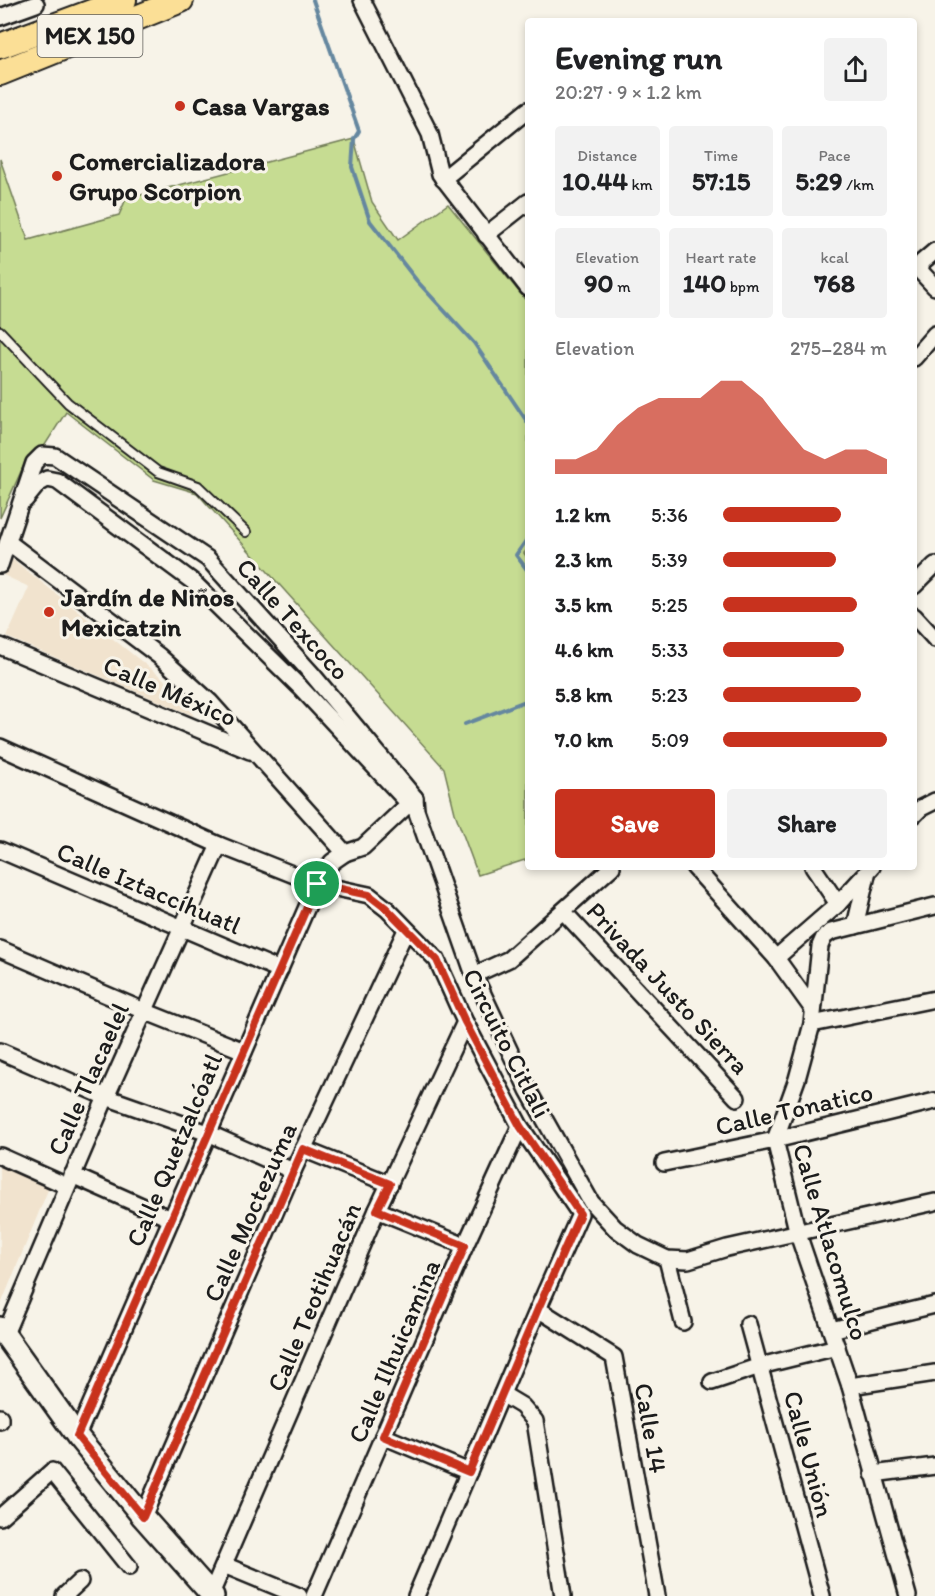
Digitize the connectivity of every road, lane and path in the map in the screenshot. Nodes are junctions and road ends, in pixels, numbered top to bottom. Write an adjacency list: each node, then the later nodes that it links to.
1 (124, 0): 6 (main road, MEX 150)
2 (181, 0): 7 (main road, MEX 150)
3 (362, 0): 9 (street)
4 (36, 4): 5 (street)
5 (0, 17)
6 (0, 46)
7 (0, 73)
8 (525, 113): 9 (street)
9 (443, 179): 11 (street)
10 (525, 204): 11 (street)
11 (486, 235): 13 (street)
12 (935, 251): 14 (street)
13 (525, 284)
14 (935, 287)
15 (0, 331): 19 (lane)
16 (935, 334): 17 (street)
17 (917, 355)
18 (16, 512): 20 (street); 30 (street, Calle Texcoco); 30 (street, Calle Texcoco)
19 (246, 532)
20 (8, 542): 21 (street); 28 (street)
21 (0, 565)
22 (935, 565): 23 (street)
23 (917, 583)
24 (917, 619): 25 (street)
25 (935, 639)
26 (0, 646): 28 (street, Calle México)
27 (0, 747): 32 (street, Circuito Citlali)
28 (256, 753): 34 (street)
29 (935, 801): 31 (street)
30 (413, 804): 34 (street); 49 (street, Calle Texcoco)
31 (917, 812)
32 (219, 845): 39 (street, Circuito Citlali); 44 (street, Calle Tlacaelel)
33 (0, 850): 44 (street, Calle Iztaccíhuatl)
34 (345, 853): 39 (street, Calle Quetzalcóatl)
35 (609, 870): 42 (street)
36 (697, 870): 47 (street)
37 (815, 870): 40 (street)
38 (869, 871): 40 (street); 43 (street)
39 (317, 884): 45 (street, Circuito Citlali); 48 (street, Calle Quetzalcóatl)
40 (838, 904): 47 (street)
41 (935, 906): 43 (street)
42 (563, 911): 49 (street); 58 (street, Privada Justo Sierra)
43 (855, 926): 51 (street, Calle Atlacomulco)
44 (181, 927): 48 (street, Calle Iztaccíhuatl); 52 (street, Calle Tlacaelel)
45 (406, 930): 53 (street, Circuito Citlali); 63 (street, Calle Moctezuma)
46 (0, 949): 52 (street)
47 (776, 958): 51 (street)
48 (280, 970): 56 (street, Calle Quetzalcóatl)
49 (474, 975): 74 (street, Calle Texcoco)
50 (935, 999): 54 (street)
51 (812, 1008): 54 (street, Calle Atlacomulco)
52 (144, 1011): 56 (street); 57 (street, Calle Tlacaelel)
53 (465, 1022): 60 (street, Circuito Citlali); 68 (street, Calle Teotihuacán)
54 (812, 1024): 62 (street, Calle Atlacomulco)
55 (0, 1051): 57 (street)
56 (244, 1051): 61 (street, Calle Quetzalcóatl)
57 (106, 1096): 61 (street); 67 (street, Calle Tlacaelel)
58 (737, 1098)
59 (935, 1101): 62 (street, Calle Tonatico)
60 (520, 1126): 73 (street, Calle Ilhuicamina); 76 (street, Circuito Citlali)
61 (208, 1133): 66 (street); 71 (street, Calle Quetzalcóatl)
62 (775, 1140): 65 (street, Calle Tonatico); 72 (street, Calle Atlacomulco)
63 (303, 1149): 66 (street, Calle Moctezuma); 68 (street)
64 (0, 1156): 67 (street)
65 (664, 1163)
66 (293, 1171): 93 (street, Calle Moctezuma)
67 (69, 1181): 71 (street); 80 (street, Calle Tlacaelel)
68 (390, 1184): 70 (street, Calle Teotihuacán)
69 (935, 1202): 72 (street)
70 (377, 1210): 73 (street); 94 (street, Calle Teotihuacán)
71 (171, 1219): 87 (street, Calle Quetzalcóatl)
72 (798, 1234): 74 (street); 79 (street, Calle Atlacomulco)
73 (465, 1246): 88 (street, Calle Ilhuicamina)
74 (667, 1259): 77 (street)
75 (935, 1305): 79 (street)
76 (538, 1309): 86 (street, Circuito Citlali); 103 (street, Calle 14)
77 (683, 1322)
78 (747, 1324): 82 (street, Calle Unión)
79 (831, 1330): 81 (street, Calle Atlacomulco)
80 (2, 1331): 87 (street)
81 (837, 1347): 82 (street); 85 (street, Calle Atlacomulco)
82 (760, 1366): 84 (street); 104 (street, Calle Unión)
83 (935, 1373): 85 (street)
84 (712, 1382)
85 (850, 1386): 91 (street, Calle Atlacomulco)
86 (502, 1394): 90 (street, Circuito Citlali); 102 (street)
87 (77, 1436): 93 (street)
88 (383, 1436): 90 (street); 100 (street, Calle Ilhuicamina)
89 (935, 1466): 91 (street)
90 (469, 1472): 101 (street, Circuito Citlali)
91 (873, 1474): 105 (street, Calle Atlacomulco)
92 (0, 1517): 95 (street)
93 (143, 1517): 97 (street)
94 (224, 1565): 97 (street, Calle Teotihuacán); 99 (street)
95 (129, 1567)
96 (80, 1581): 98 (street)
97 (212, 1595)
98 (64, 1596)
99 (299, 1596)
100 (314, 1596)
101 (416, 1596)
102 (563, 1596)
103 (657, 1596)
104 (822, 1596)
105 (908, 1596)

